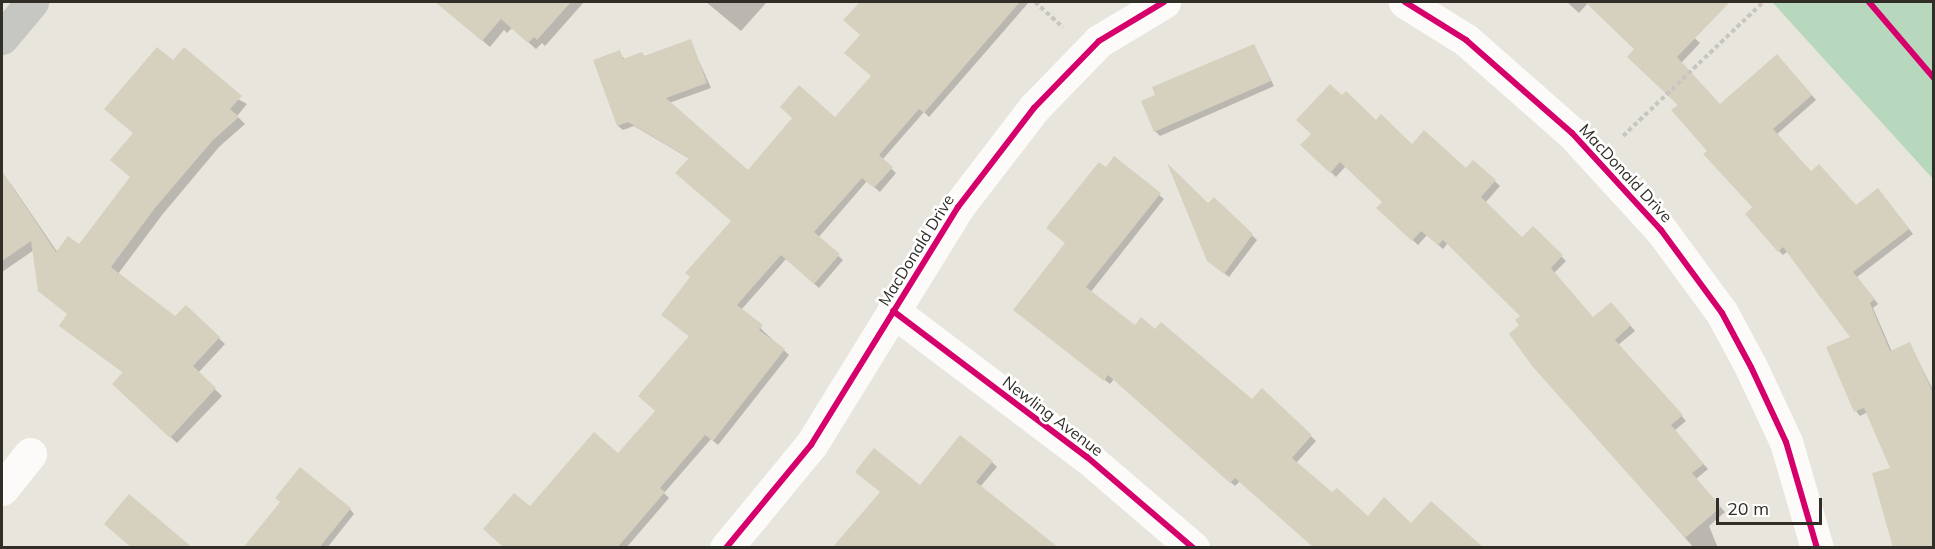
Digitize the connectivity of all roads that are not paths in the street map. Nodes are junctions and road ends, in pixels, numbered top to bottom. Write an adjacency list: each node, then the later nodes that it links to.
1 (32, 2): 4 (street)
2 (1164, 2): 5 (street, MacDonald Drive)
3 (1405, 2): 10 (street, MacDonald Drive)
4 (2, 38)
5 (893, 311): 8 (street, MacDonald Drive); 9 (street, Newling Avenue)
6 (30, 454): 7 (street)
7 (2, 489)
8 (726, 548)
9 (1193, 548)
10 (1817, 548)

